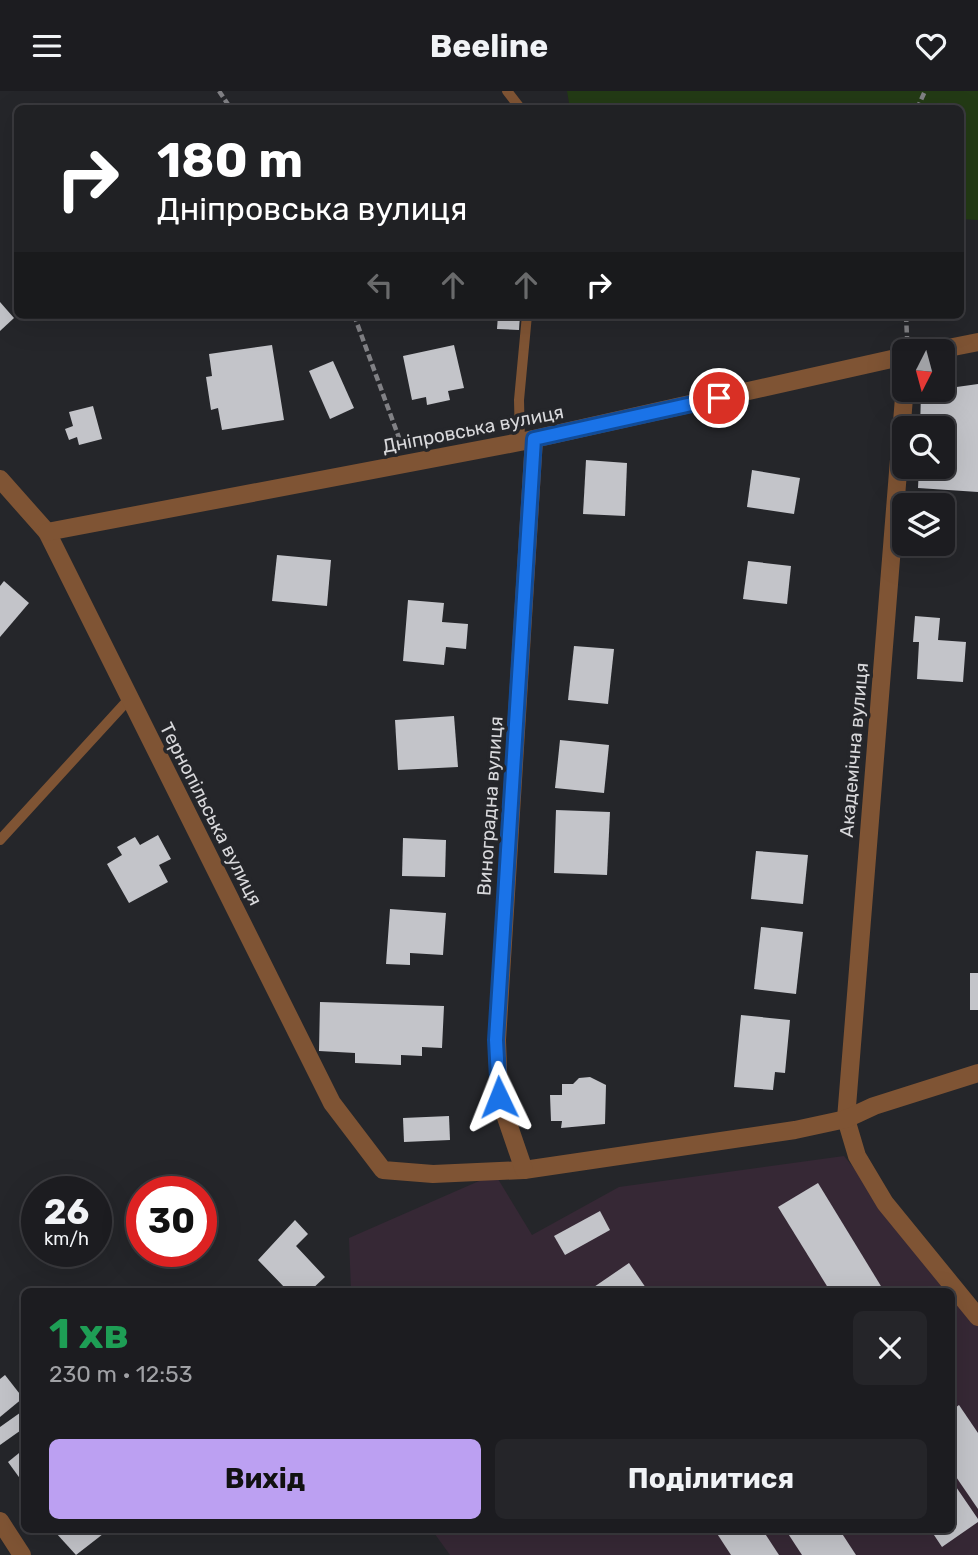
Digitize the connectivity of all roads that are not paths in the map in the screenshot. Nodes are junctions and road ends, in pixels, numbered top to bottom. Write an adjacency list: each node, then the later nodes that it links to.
1 (507, 91): 2 (lane)
2 (518, 105)
3 (527, 319): 8 (lane)
4 (978, 342): 5 (street)
5 (956, 346)
6 (892, 359): 8 (street, Дніпровська вулиця)
7 (904, 403): 14 (street, Академічна вулиця)
8 (527, 441): 10 (street, Дніпровська вулиця); 15 (street, Виноградна вулиця)
9 (0, 479): 10 (street, Тернопільська вулиця)
10 (47, 532): 11 (street, Тернопільська вулиця)
11 (129, 699): 12 (lane); 15 (street, Тернопільська вулиця)
12 (0, 840)
13 (978, 1073): 14 (street)
14 (846, 1119): 15 (street); 17 (street)
15 (524, 1170)
16 (955, 1288): 18 (street)
17 (955, 1288)
18 (978, 1317)
19 (0, 1521): 20 (street)
20 (22, 1555)

